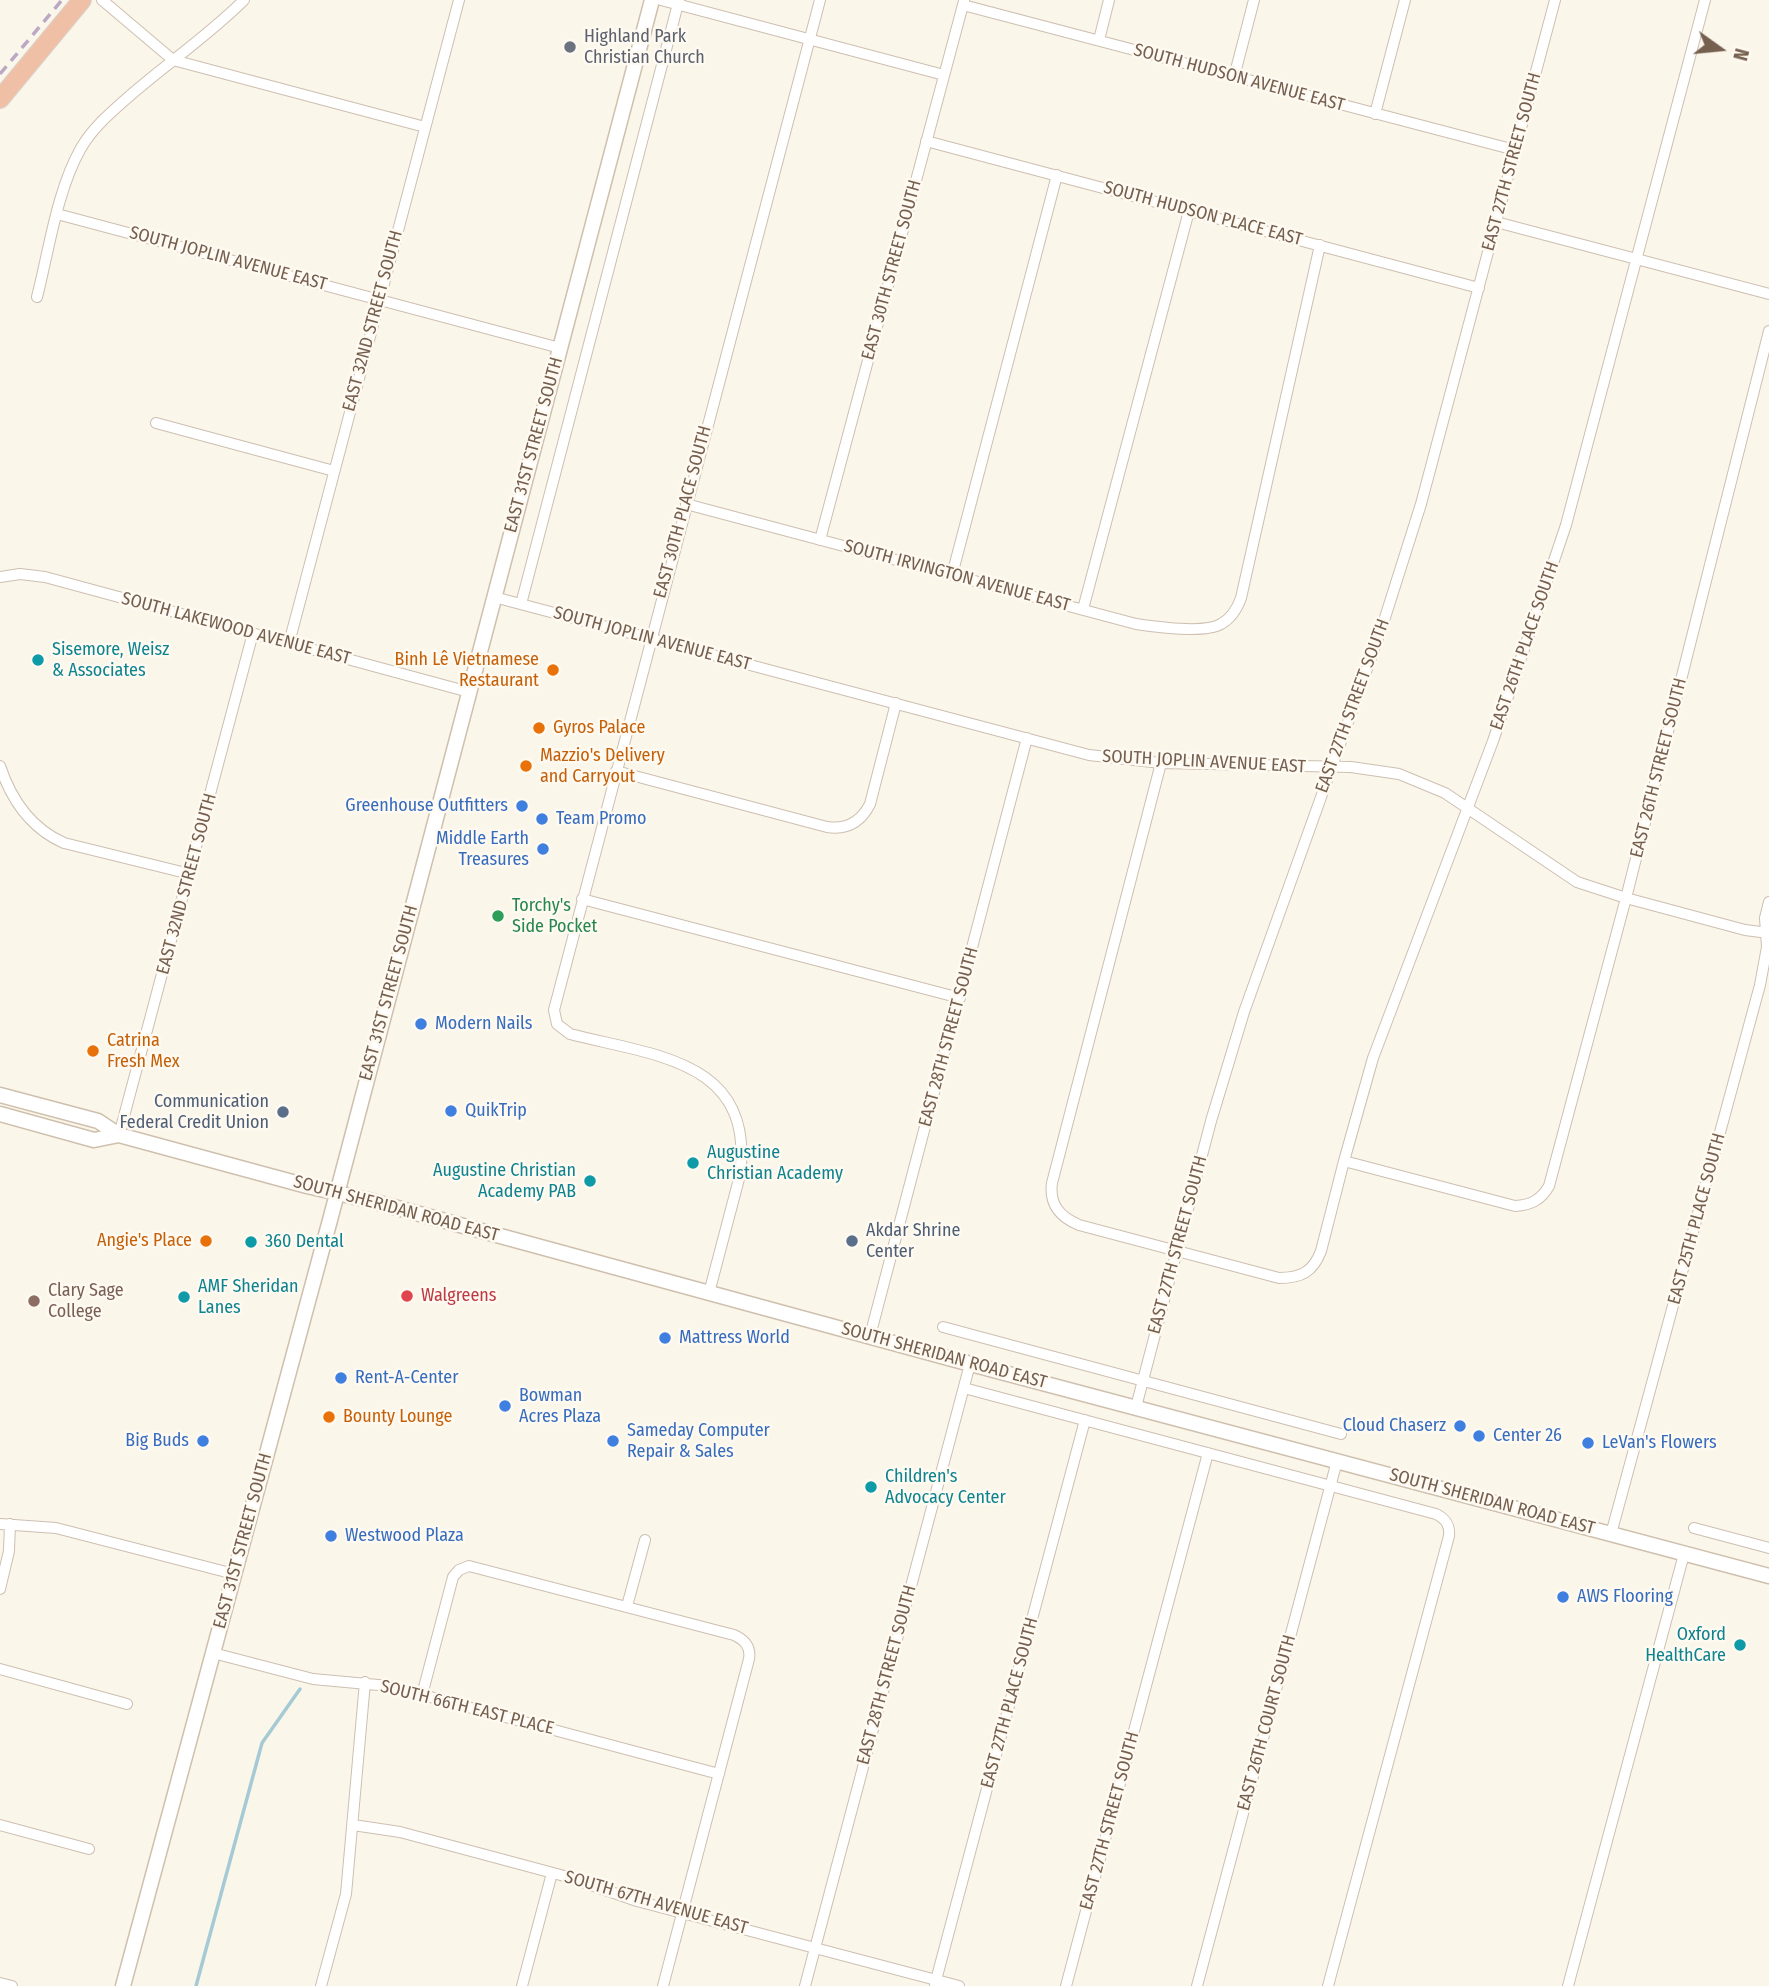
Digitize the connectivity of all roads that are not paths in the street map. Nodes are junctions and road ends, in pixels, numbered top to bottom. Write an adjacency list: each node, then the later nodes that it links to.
1 (82, 0): 20 (highway)
2 (102, 0): 17 (street)
3 (244, 0): 17 (street)
4 (459, 0): 22 (street, EAST 32ND STREET SOUTH)
5 (652, 0): 36 (main road, EAST 31ST STREET SOUTH)
6 (661, 0): 13 (street)
7 (820, 0): 15 (street, EAST 30TH PLACE SOUTH)
8 (1110, 0): 16 (street)
9 (1254, 0): 19 (street)
10 (1405, 0): 21 (street)
11 (1555, 0): 24 (street, EAST 27TH STREET SOUTH)
12 (1705, 0): 30 (street, EAST 26TH PLACE SOUTH)
13 (678, 2): 15 (street); 44 (street, EAST 31ST STREET SOUTH)
14 (964, 3): 16 (street, SOUTH HUDSON AVENUE EAST); 18 (street, EAST 30TH STREET SOUTH)
15 (810, 38): 18 (street); 39 (street, EAST 30TH PLACE SOUTH)
16 (1099, 40): 19 (street, SOUTH HUDSON AVENUE EAST)
17 (173, 60): 22 (street); 27 (street)
18 (944, 75): 23 (street, EAST 30TH STREET SOUTH)
19 (1234, 77): 21 (street, SOUTH HUDSON AVENUE EAST)
20 (0, 99)
21 (1375, 114): 24 (street, SOUTH HUDSON AVENUE EAST)
22 (425, 127): 34 (street, EAST 32ND STREET SOUTH)
23 (926, 141): 25 (street, SOUTH HUDSON PLACE EAST); 40 (street, EAST 30TH STREET SOUTH)
24 (1515, 150): 28 (street, EAST 27TH STREET SOUTH)
25 (1057, 175): 26 (street, SOUTH HUDSON PLACE EAST); 41 (street)
26 (1189, 211): 29 (street, SOUTH HUDSON PLACE EAST); 45 (street)
27 (57, 214): 33 (street); 34 (street, SOUTH JOPLIN AVENUE EAST)
28 (1496, 222): 30 (street); 31 (street, EAST 27TH STREET SOUTH)
29 (1320, 245): 31 (street, SOUTH HUDSON PLACE EAST); 45 (street, SOUTH IRVINGTON AVENUE EAST)
30 (1636, 259): 32 (street); 56 (street, EAST 26TH PLACE SOUTH)
31 (1479, 288): 54 (street, EAST 27TH STREET SOUTH)
32 (1769, 294)
33 (37, 297)
34 (379, 298): 36 (street, SOUTH JOPLIN AVENUE EAST); 38 (street, EAST 32ND STREET SOUTH)
35 (1769, 331): 58 (street, EAST 26TH STREET SOUTH)
36 (560, 348): 43 (main road, EAST 31ST STREET SOUTH)
37 (156, 423): 38 (street)
38 (334, 471): 48 (street, EAST 32ND STREET SOUTH)
39 (685, 504): 40 (street, SOUTH IRVINGTON AVENUE EAST); 47 (street, EAST 30TH PLACE SOUTH)
40 (820, 540): 41 (street, SOUTH IRVINGTON AVENUE EAST)
41 (952, 575): 45 (street, SOUTH IRVINGTON AVENUE EAST)
42 (0, 577): 46 (street, SOUTH LAKEWOOD AVENUE EAST)
43 (494, 597): 44 (street, SOUTH JOPLIN AVENUE EAST); 49 (main road, EAST 31ST STREET SOUTH)
44 (521, 604): 47 (street, SOUTH JOPLIN AVENUE EAST)
45 (1083, 609)
46 (253, 633): 48 (street, SOUTH LAKEWOOD AVENUE EAST); 57 (street, EAST 32ND STREET SOUTH)
47 (650, 638): 50 (street, SOUTH JOPLIN AVENUE EAST); 55 (street, EAST 30TH PLACE SOUTH)
48 (289, 643): 49 (street, SOUTH LAKEWOOD AVENUE EAST)
49 (469, 692): 67 (main road, EAST 31ST STREET SOUTH)
50 (896, 704): 51 (street, SOUTH JOPLIN AVENUE EAST); 55 (street)
51 (1027, 738): 52 (street, SOUTH JOPLIN AVENUE EAST); 62 (street, EAST 28TH STREET SOUTH)
52 (1161, 763): 54 (street, SOUTH JOPLIN AVENUE EAST); 68 (street)
53 (0, 766): 57 (street)
54 (1331, 768): 56 (street, SOUTH JOPLIN AVENUE EAST); 68 (street, EAST 27TH STREET SOUTH)
55 (616, 771): 59 (street, EAST 30TH PLACE SOUTH)
56 (1466, 808): 58 (street, SOUTH JOPLIN AVENUE EAST); 66 (street, EAST 26TH PLACE SOUTH)
57 (190, 874): 65 (street, EAST 32ND STREET SOUTH)
58 (1626, 898): 61 (street, SOUTH JOPLIN AVENUE EAST); 66 (street, EAST 26TH STREET SOUTH)
59 (582, 899): 62 (street); 69 (street, EAST 30TH PLACE SOUTH)
60 (1769, 902): 61 (street, EAST 25TH PLACE SOUTH)
61 (1767, 933): 83 (street, EAST 25TH PLACE SOUTH)
62 (960, 998): 71 (street, EAST 28TH STREET SOUTH)
63 (0, 1095): 65 (main road, SOUTH SHERIDAN ROAD EAST)
64 (0, 1114): 65 (main road, SOUTH SHERIDAN ROAD EAST)
65 (119, 1135): 67 (main road, SOUTH SHERIDAN ROAD EAST)
66 (1344, 1161): 68 (street, EAST 26TH PLACE SOUTH)
67 (336, 1193): 69 (main road, SOUTH SHERIDAN ROAD EAST); 87 (main road, EAST 31ST STREET SOUTH)
68 (1177, 1252): 73 (street, EAST 27TH STREET SOUTH)
69 (709, 1293): 71 (main road, SOUTH SHERIDAN ROAD EAST)
70 (943, 1327): 73 (street, SOUTH SHERIDAN ROAD EAST)
71 (870, 1336): 72 (main road, SOUTH SHERIDAN ROAD EAST)
72 (970, 1364): 74 (street, EAST 28TH STREET SOUTH); 75 (main road, SOUTH SHERIDAN ROAD EAST)
73 (1142, 1380): 75 (street, EAST 27TH STREET SOUTH); 77 (street, SOUTH SHERIDAN ROAD EAST)
74 (964, 1388): 76 (street, SOUTH SHERIDAN ROAD EAST); 102 (street, EAST 28TH STREET SOUTH)
75 (1136, 1407): 79 (main road, SOUTH SHERIDAN ROAD EAST)
76 (1085, 1420): 78 (street, SOUTH SHERIDAN ROAD EAST); 104 (street, EAST 27TH PLACE SOUTH)
77 (1341, 1433)
78 (1208, 1454): 80 (street, SOUTH SHERIDAN ROAD EAST); 112 (street, EAST 27TH STREET SOUTH)
79 (1337, 1461): 80 (street, EAST 26TH COURT SOUTH); 83 (main road, SOUTH SHERIDAN ROAD EAST)
80 (1331, 1487): 113 (street, EAST 26TH COURT SOUTH); 114 (street, SOUTH SHERIDAN ROAD EAST)
81 (5, 1524): 87 (street); 89 (street)
82 (1694, 1528): 85 (street)
83 (1611, 1534): 86 (main road, SOUTH SHERIDAN ROAD EAST)
84 (645, 1540): 90 (street)
85 (1769, 1548)
86 (1684, 1554): 88 (main road, SOUTH SHERIDAN ROAD EAST); 115 (street)
87 (234, 1574): 91 (main road, EAST 31ST STREET SOUTH)
88 (1769, 1576)
89 (0, 1589)
90 (627, 1606): 94 (street); 96 (street)
91 (213, 1653): 93 (street, SOUTH 66TH EAST PLACE); 106 (main road, EAST 31ST STREET SOUTH)
92 (0, 1669): 95 (street)
93 (365, 1682): 94 (street, SOUTH 66TH EAST PLACE); 98 (street)
94 (422, 1695): 96 (street, SOUTH 66TH EAST PLACE)
95 (127, 1704)
96 (719, 1774): 101 (street)
97 (0, 1825): 99 (street)
98 (353, 1825): 100 (street, SOUTH 67TH AVENUE EAST); 107 (street)
99 (89, 1849)
100 (552, 1873): 101 (street, SOUTH 67TH AVENUE EAST); 108 (street)
101 (682, 1913): 102 (street, SOUTH 67TH AVENUE EAST); 109 (street)
102 (816, 1948): 104 (street, SOUTH 67TH AVENUE EAST); 110 (street, EAST 28TH STREET SOUTH)
103 (0, 1983): 105 (street)
104 (936, 1983): 111 (street, SOUTH 67TH AVENUE EAST)
105 (12, 1986)
106 (123, 1986)
107 (321, 1986)
108 (522, 1986)
109 (663, 1986)
110 (805, 1986)
111 (959, 1986)
112 (1066, 1986)
113 (1197, 1986)
114 (1328, 1986)
115 (1567, 1986)

